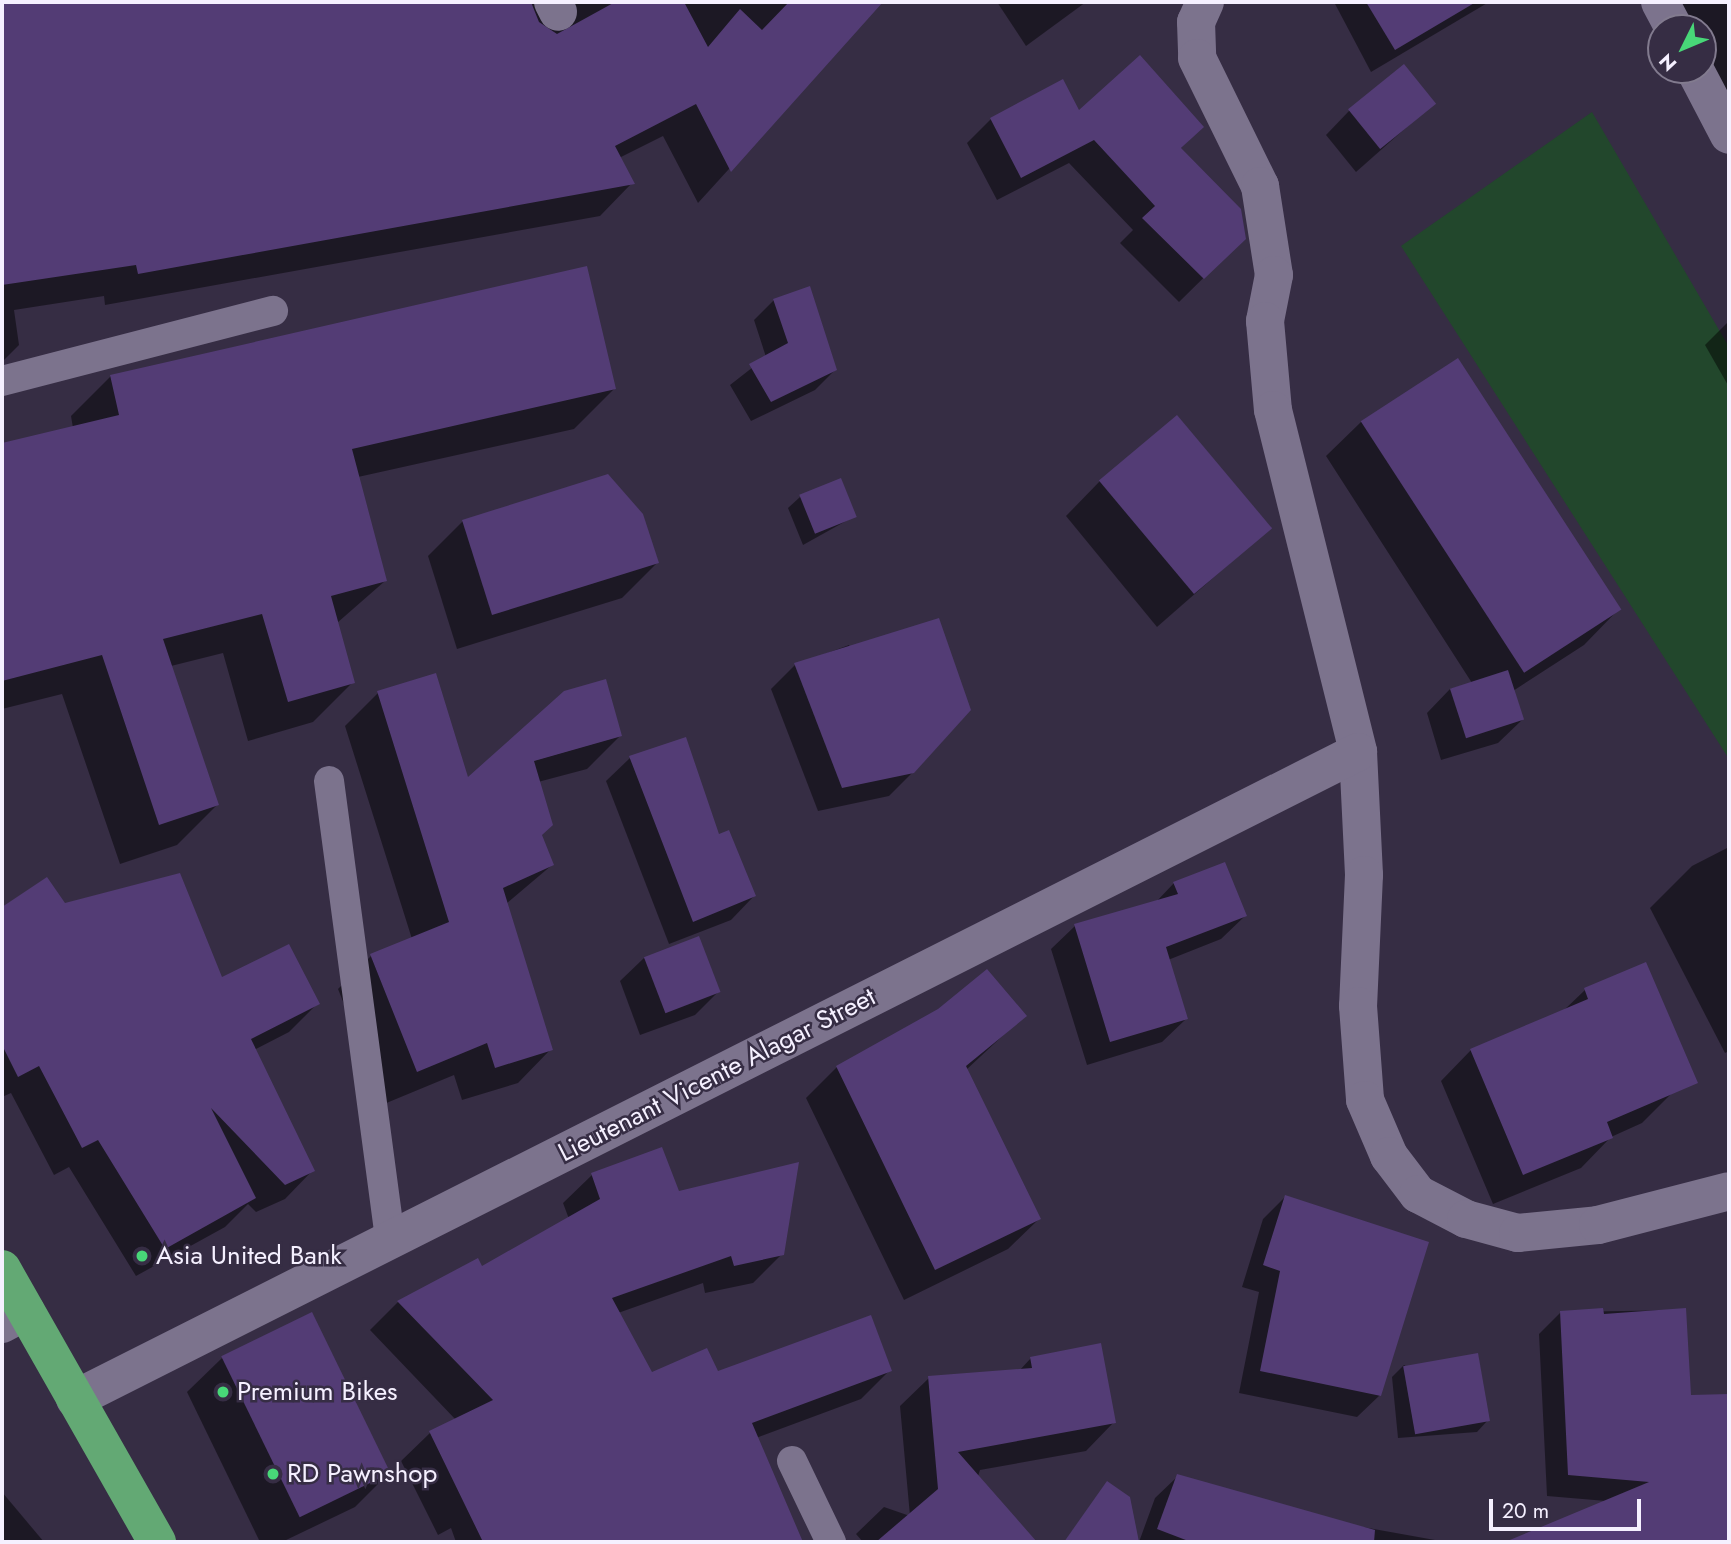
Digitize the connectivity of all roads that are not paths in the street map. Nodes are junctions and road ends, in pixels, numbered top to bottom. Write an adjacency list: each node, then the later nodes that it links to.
1 (1205, 2): 6 (street)
2 (1703, 84): 3 (street)
3 (1729, 135)
4 (273, 311): 5 (lane)
5 (2, 381)
6 (1358, 752): 8 (street); 9 (street, Lieutenant Vicente Alagar Street)
7 (329, 781): 9 (lane)
8 (1729, 1191)
9 (390, 1240): 12 (street, Lieutenant Vicente Alagar Street)
10 (2, 1269): 11 (highway)
11 (14, 1317): 12 (highway)
12 (75, 1399): 14 (highway)
13 (792, 1461): 15 (lane)
14 (157, 1542)
15 (831, 1542)

